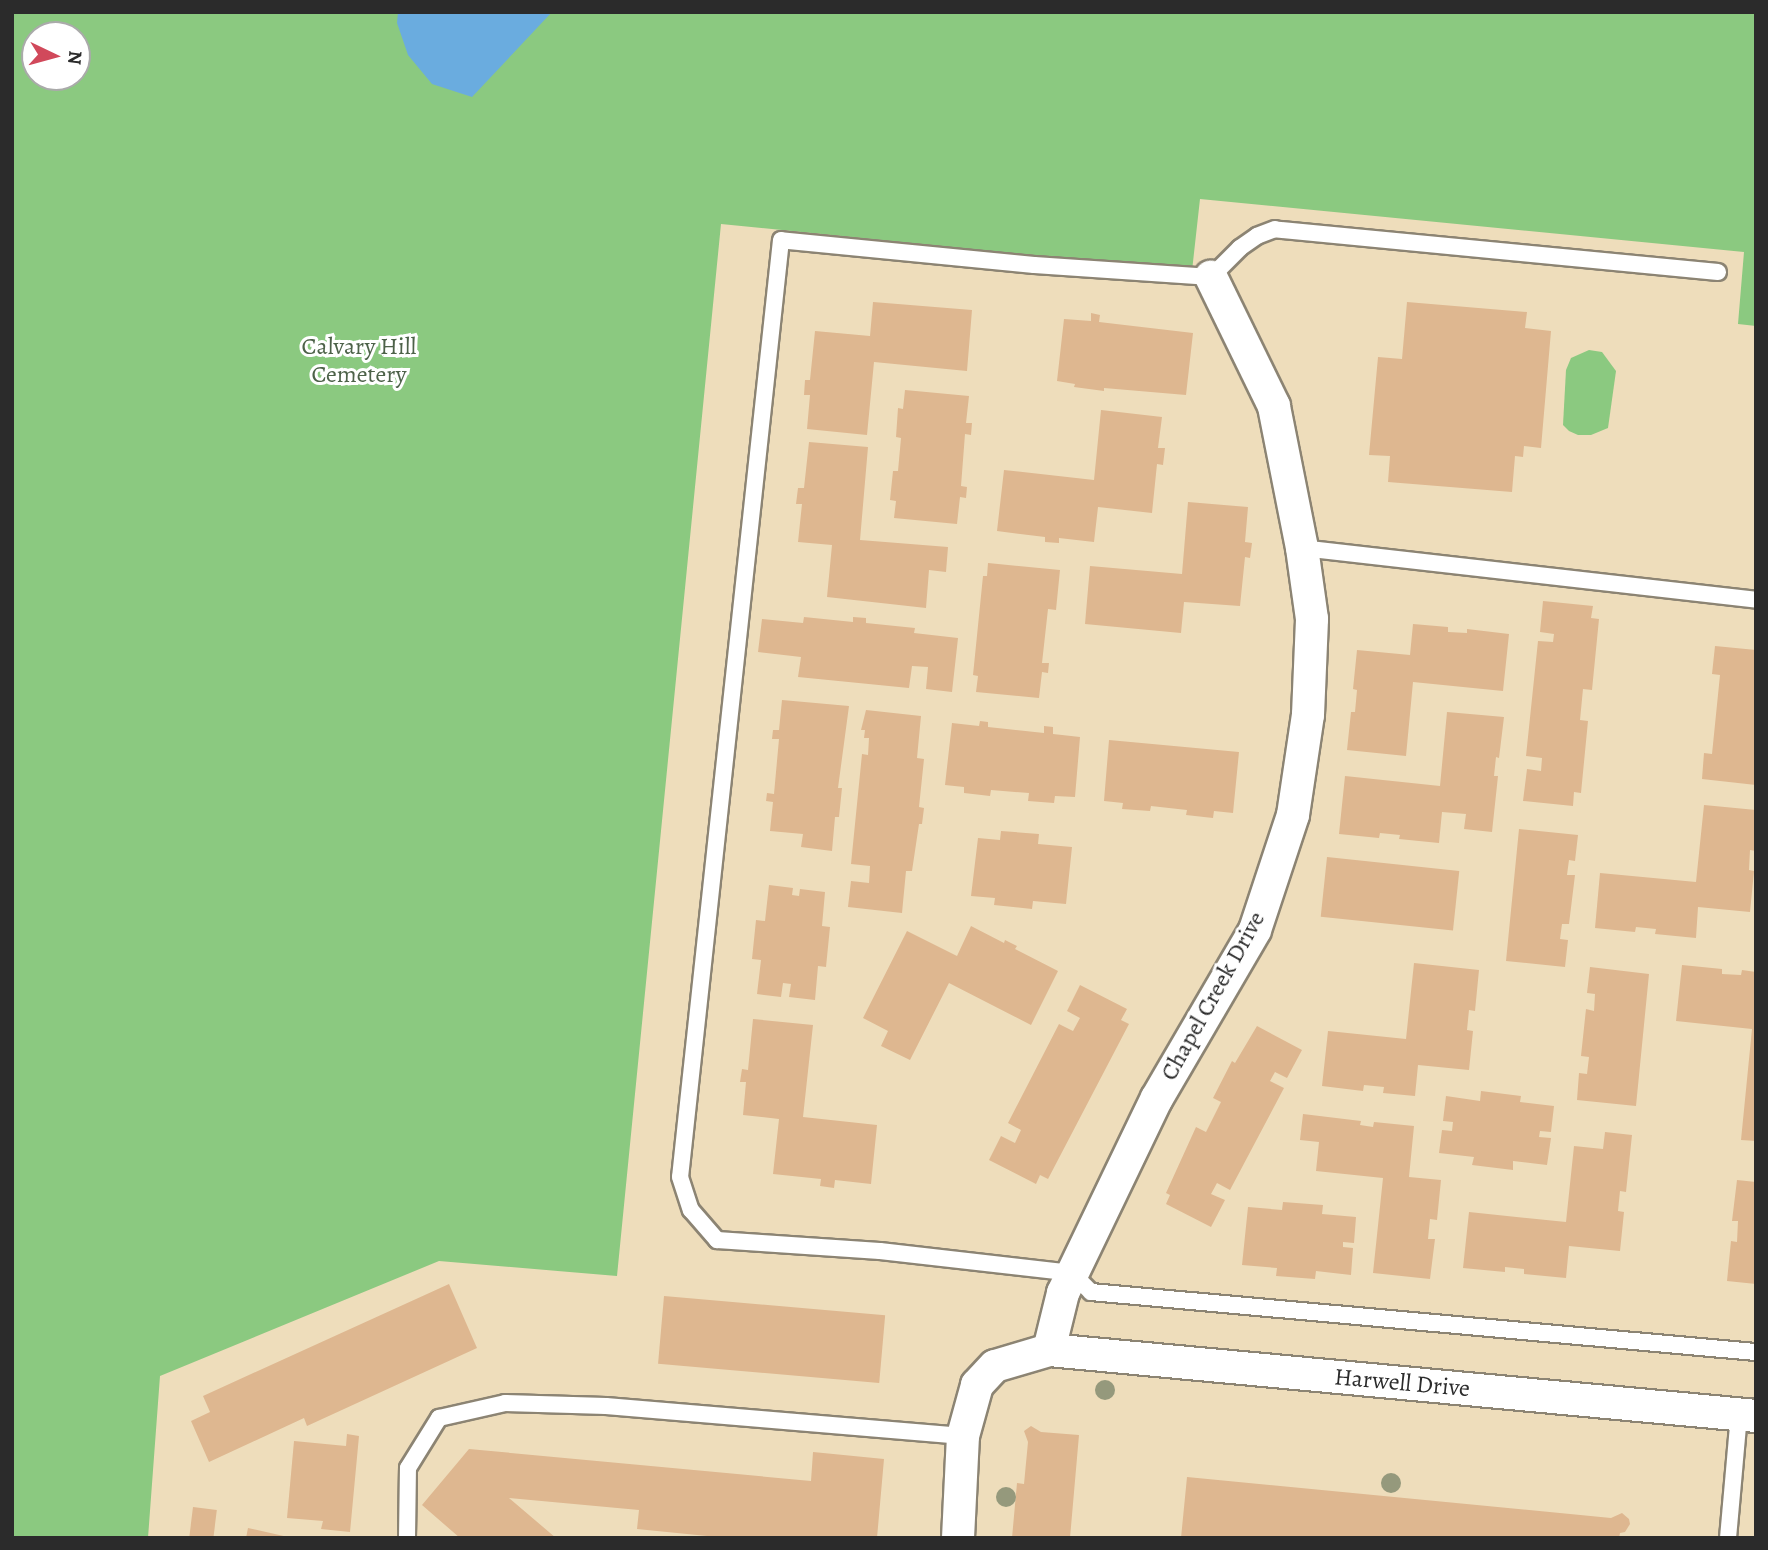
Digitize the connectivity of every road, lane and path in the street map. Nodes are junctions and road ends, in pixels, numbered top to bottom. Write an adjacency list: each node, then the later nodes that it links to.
1 (1718, 272): 2 (lane)
2 (1211, 277): 3 (street, Chapel Creek Drive); 5 (lane)
3 (1302, 548): 4 (lane); 5 (street, Chapel Creek Drive)
4 (1756, 600)
5 (1072, 1273): 6 (street, Chapel Creek Drive); 7 (lane)
6 (1049, 1350): 8 (street, Harwell Drive); 9 (street)
7 (1756, 1352)
8 (1747, 1415): 12 (lane)
9 (962, 1436): 10 (lane); 11 (street)
10 (407, 1538)
11 (958, 1538)
12 (1728, 1538)

